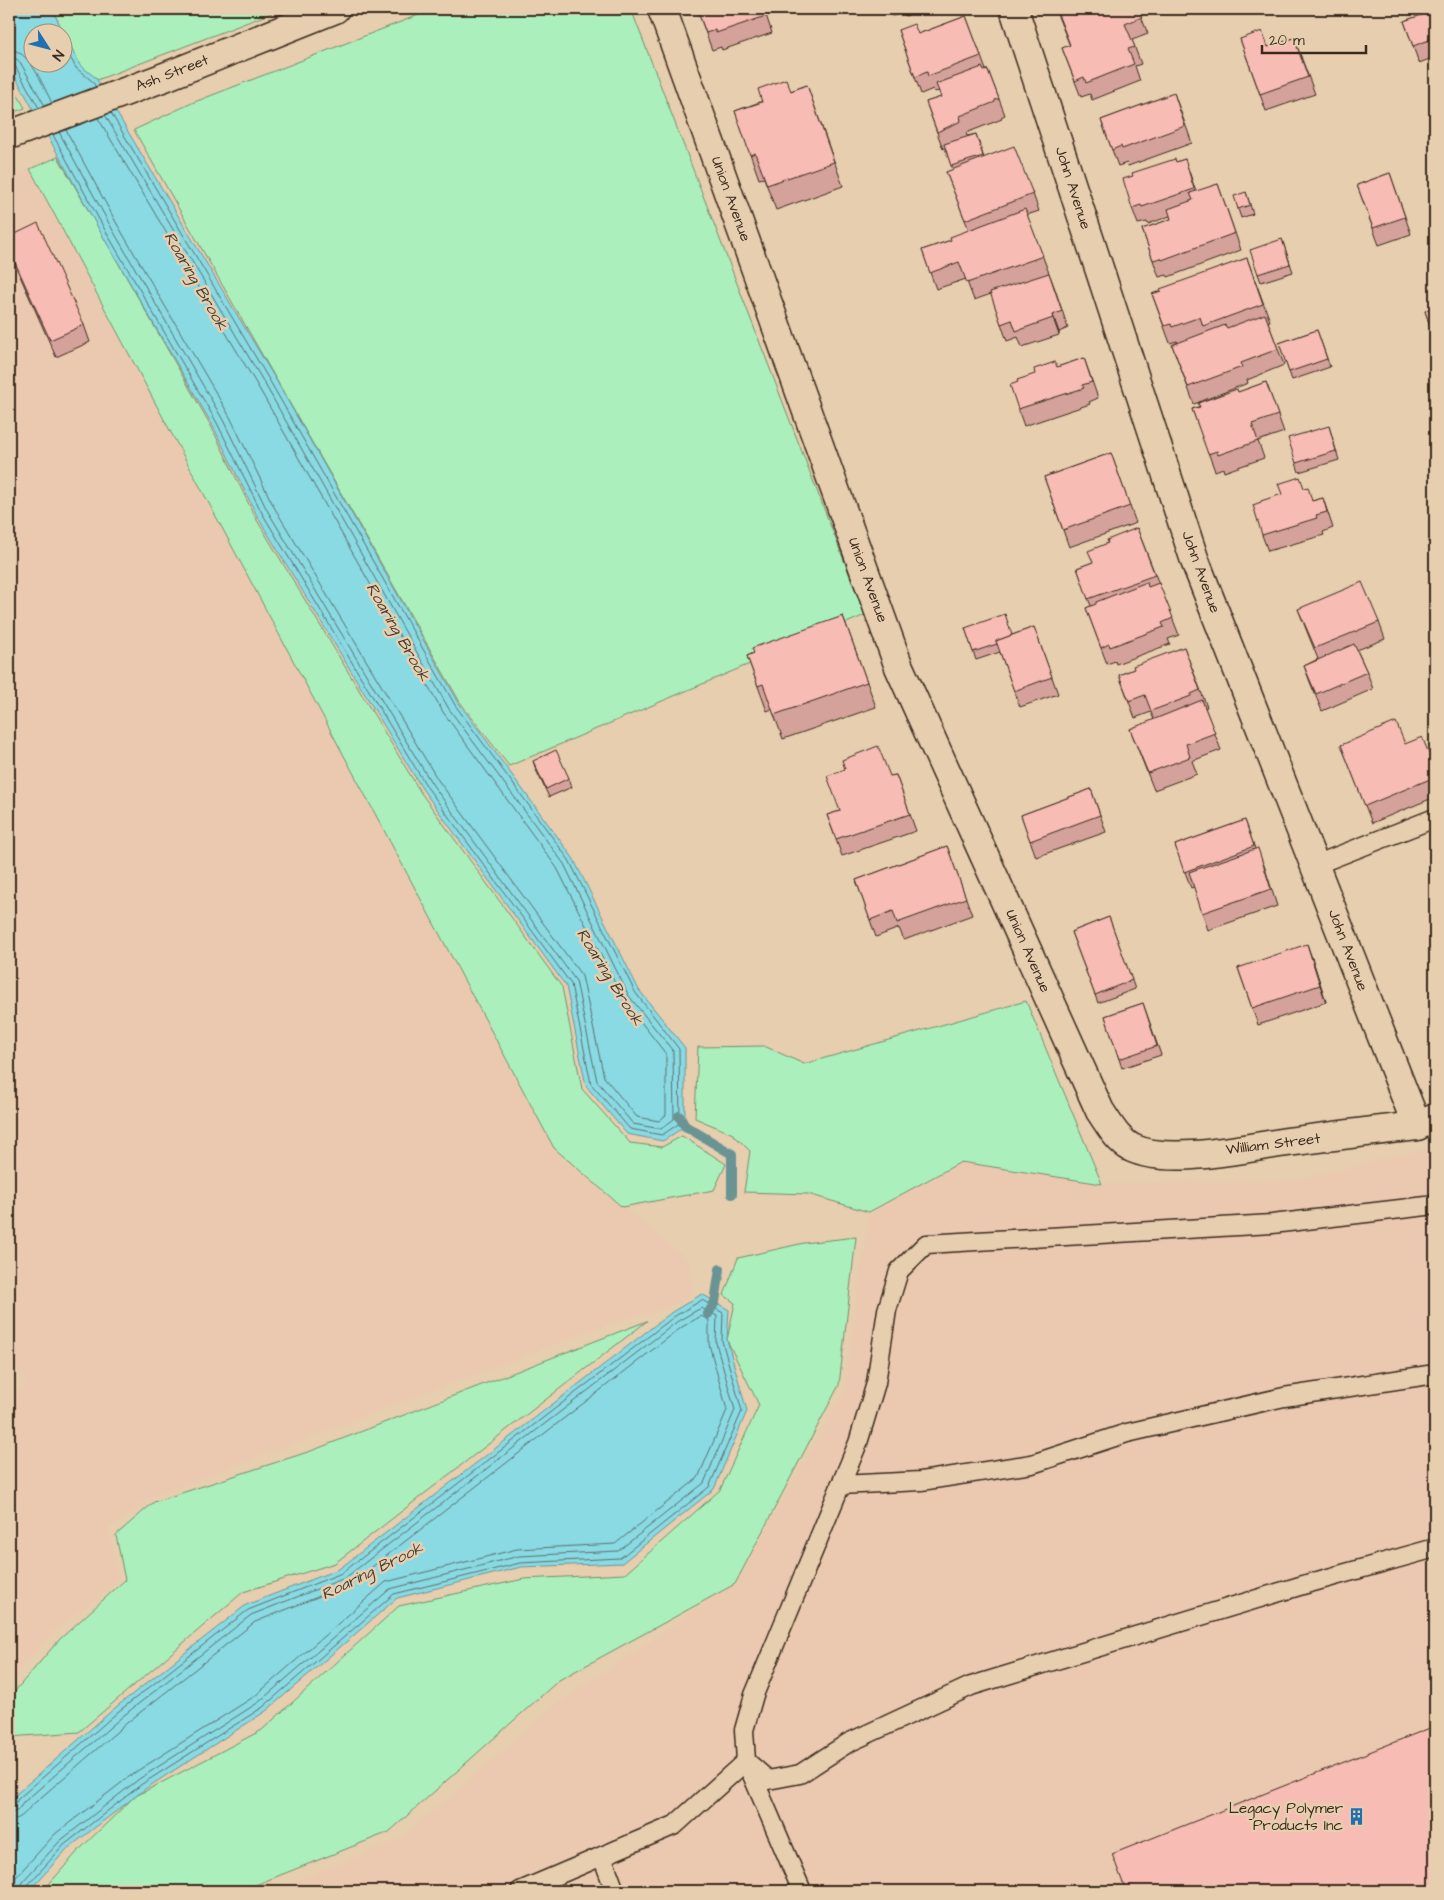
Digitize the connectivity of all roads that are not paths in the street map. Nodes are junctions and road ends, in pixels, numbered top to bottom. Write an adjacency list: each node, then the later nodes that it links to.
1 (335, 9): 4 (street, Ash Street)
2 (662, 9): 8 (street, Union Avenue)
3 (1014, 9): 6 (street, John Avenue)
4 (9, 135)
5 (1435, 818): 6 (lane)
6 (1315, 865): 7 (street, John Avenue)
7 (1426, 1122): 8 (street, William Street)
8 (1115, 1134)
9 (1435, 1205): 11 (lane)
10 (1435, 1374): 11 (lane)
11 (840, 1485): 13 (lane)
12 (1435, 1548): 13 (lane)
13 (746, 1761): 14 (lane); 17 (lane)
14 (602, 1856): 15 (lane); 16 (lane)
15 (520, 1891)
16 (615, 1891)
17 (802, 1891)

